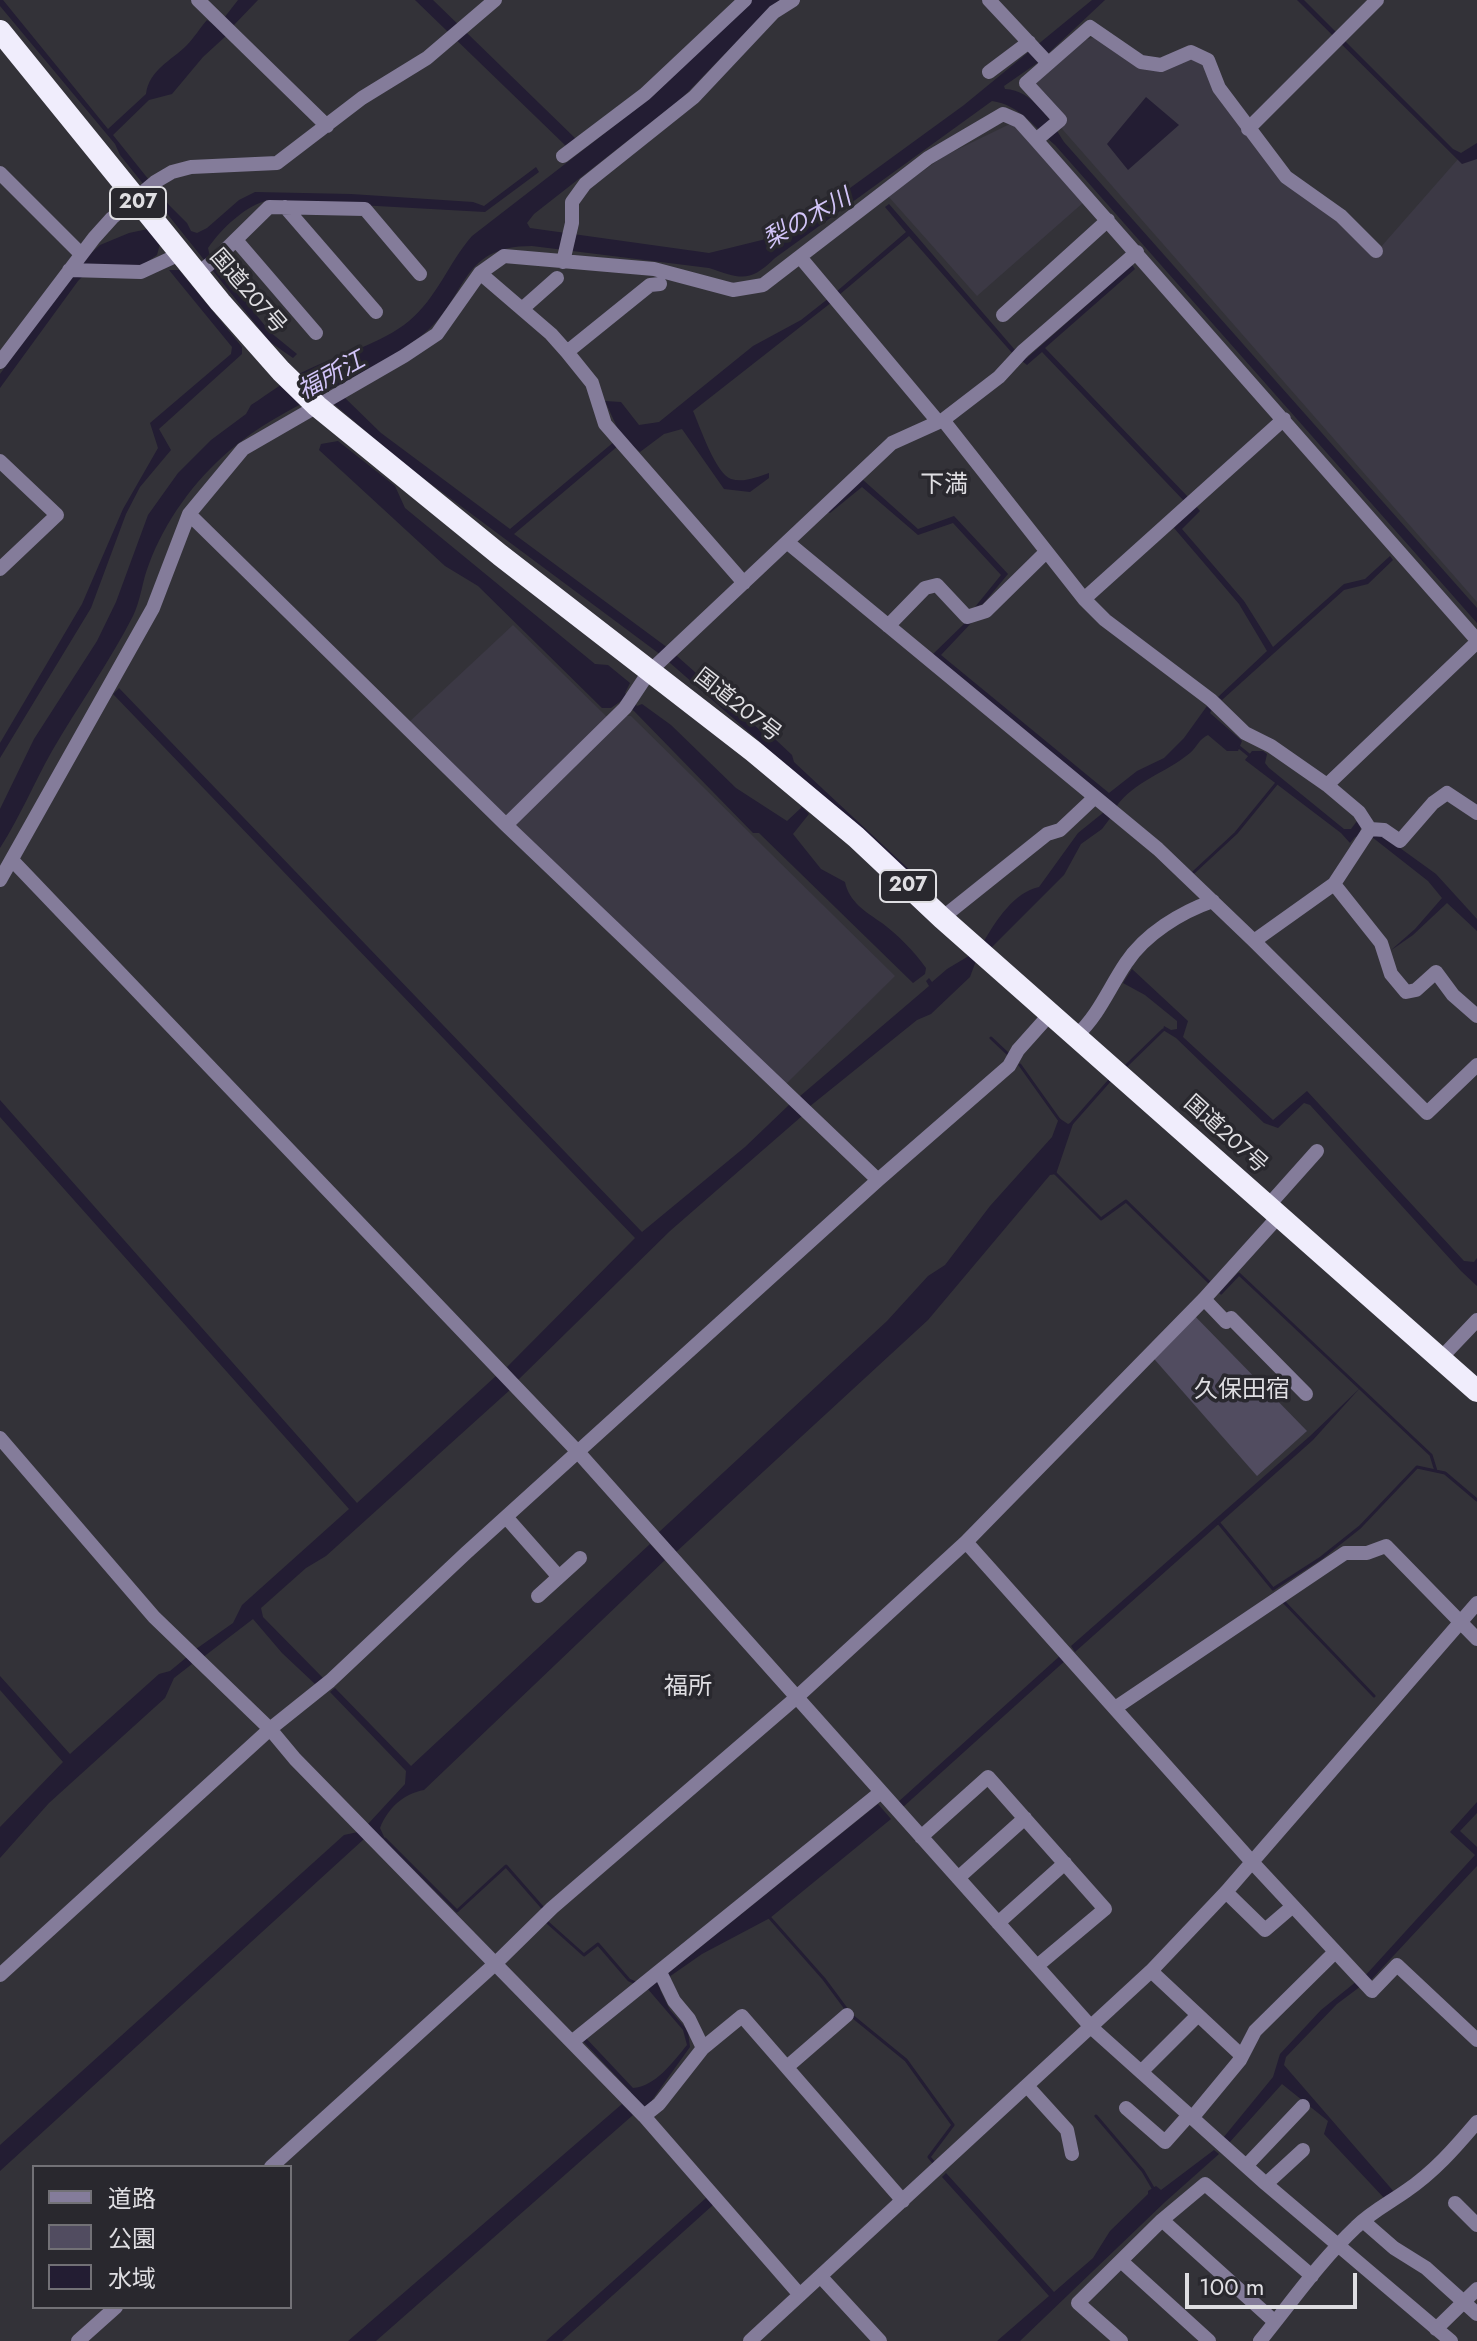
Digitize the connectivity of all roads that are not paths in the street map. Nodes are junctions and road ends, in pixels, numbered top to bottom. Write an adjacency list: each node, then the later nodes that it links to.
1 (198, 0): 11 (street)
2 (495, 0): 11 (street)
3 (745, 0): 14 (street)
4 (793, 0): 25 (street)
5 (989, 0): 8 (street)
6 (1377, 0): 12 (street)
7 (1, 35): 16 (highway, 国道207号 / 207)
8 (1029, 42): 9 (street); 10 (street)
9 (1048, 63): 12 (street); 13 (street)
10 (989, 72)
11 (327, 126): 16 (street)
12 (1248, 129): 20 (street)
13 (1036, 140): 18 (street); 24 (street)
14 (563, 156)
15 (0, 173): 22 (street)
16 (144, 190): 22 (street); 23 (highway, 国道207号 / 207)
17 (285, 207): 19 (street); 29 (street); 33 (street)
18 (1108, 220): 21 (street); 34 (street)
19 (236, 240): 26 (street); 35 (street)
20 (1376, 251)
21 (1137, 252): 39 (street); 40 (street)
22 (81, 254): 27 (street)
23 (180, 254): 26 (highway, 国道207号 / 207); 27 (street)
24 (800, 257): 25 (street); 39 (street)
25 (563, 262): 28 (street)
26 (206, 267): 38 (highway, 国道207号 / 207)
27 (69, 270): 37 (street)
28 (480, 273): 32 (street); 38 (street)
29 (420, 274)
30 (557, 278): 32 (street)
31 (660, 284): 36 (street)
32 (522, 309): 36 (street)
33 (376, 312)
34 (1003, 315)
35 (316, 333)
36 (567, 352): 46 (street)
37 (0, 362)
38 (317, 406): 42 (street); 50 (highway, 国道207号 / 207)
39 (939, 422): 43 (street); 44 (street)
40 (1280, 423): 47 (street); 49 (street)
41 (0, 461): 45 (street)
42 (189, 514): 54 (street); 56 (street)
43 (787, 542): 46 (street); 48 (street)
44 (1046, 552): 47 (street); 48 (street)
45 (0, 569)
46 (744, 583): 50 (street)
47 (1084, 599): 51 (street)
48 (888, 626): 52 (street)
49 (1477, 641): 51 (street)
50 (655, 667): 54 (street); 60 (highway, 国道207号 / 207)
51 (1327, 785): 55 (street)
52 (1104, 806): 59 (street); 60 (street)
53 (1477, 813): 55 (street)
54 (506, 825): 67 (street)
55 (1366, 834): 58 (street)
56 (12, 860): 57 (street); 75 (street)
57 (0, 880)
58 (1334, 884): 61 (street); 63 (street)
59 (1213, 901): 61 (street); 64 (street)
60 (942, 918): 62 (highway, 国道207号 / 207)
61 (1254, 941): 65 (street)
62 (1051, 1013): 64 (highway, 国道207号 / 207); 67 (street)
63 (1477, 1016)
64 (1076, 1036): 68 (highway, 国道207号 / 207)
65 (1477, 1065)
66 (1317, 1151): 68 (street)
67 (878, 1180): 75 (street)
68 (1272, 1212): 69 (street); 71 (highway, 国道207号 / 207)
69 (1204, 1299): 73 (street); 77 (street)
70 (1477, 1320): 71 (street)
71 (1440, 1359): 72 (highway, 国道207号 / 207)
72 (1477, 1391)
73 (1306, 1394)
74 (0, 1438): 86 (street)
75 (578, 1452): 76 (street); 84 (street)
76 (506, 1517): 79 (street); 86 (street)
77 (966, 1542): 84 (street); 85 (street)
78 (580, 1558): 79 (street)
79 (559, 1577): 80 (street)
80 (538, 1596)
81 (1477, 1603): 82 (street)
82 (1461, 1621): 83 (street); 85 (street); 90 (street)
83 (1477, 1639)
84 (797, 1697): 87 (street); 97 (street)
85 (1115, 1708): 90 (street)
86 (270, 1729): 97 (street); 101 (street)
87 (881, 1792): 89 (street); 100 (street)
88 (1025, 1818): 89 (street); 91 (street); 92 (street)
89 (921, 1837): 92 (street)
90 (1252, 1862): 93 (street); 94 (street)
91 (1065, 1863): 95 (street); 98 (street)
92 (958, 1878): 95 (street)
93 (1226, 1892): 94 (street); 99 (street)
94 (1293, 1906): 96 (street)
95 (998, 1923): 98 (street)
96 (1335, 1952): 105 (street); 108 (street)
97 (496, 1963): 106 (street); 119 (street)
98 (1037, 1966): 104 (street)
99 (1151, 1971): 103 (street); 104 (street)
100 (660, 1972): 106 (street); 107 (street)
101 (0, 1975)
102 (847, 2015): 109 (street)
103 (1198, 2015): 108 (street); 110 (street)
104 (1092, 2028): 110 (street); 111 (street)
105 (1477, 2040)
106 (573, 2041): 114 (street)
107 (703, 2048): 109 (street); 114 (street)
108 (1242, 2056): 115 (street)
109 (787, 2067): 122 (street)
110 (1141, 2072): 115 (street)
111 (1028, 2087): 118 (street); 122 (street)
112 (1303, 2106): 120 (street)
113 (1126, 2108): 115 (street)
114 (644, 2116): 132 (street)
115 (1191, 2116): 120 (street)
116 (1475, 2129): 125 (street)
117 (1303, 2150): 121 (street)
118 (1072, 2154)
119 (273, 2165)
120 (1246, 2166): 121 (street)
121 (1266, 2184): 127 (street)
122 (903, 2201): 130 (street)
123 (1455, 2203): 126 (street)
124 (1162, 2220): 128 (street); 129 (street); 136 (street)
125 (1363, 2221): 127 (street); 133 (street)
126 (1477, 2225)
127 (1339, 2246): 129 (street); 137 (street)
128 (1121, 2261): 141 (street); 142 (street)
129 (1312, 2276): 136 (street)
130 (821, 2277): 132 (street); 140 (street)
131 (1477, 2289): 133 (street)
132 (800, 2295): 139 (street)
133 (1463, 2302): 135 (street); 137 (street)
134 (114, 2309): 138 (street)
135 (1477, 2314)
136 (1275, 2322): 143 (street)
137 (1436, 2329): 144 (street)
138 (78, 2341)
139 (750, 2341)
140 (880, 2341)
141 (1121, 2341)
142 (1209, 2341)
143 (1260, 2341)
144 (1451, 2341)

